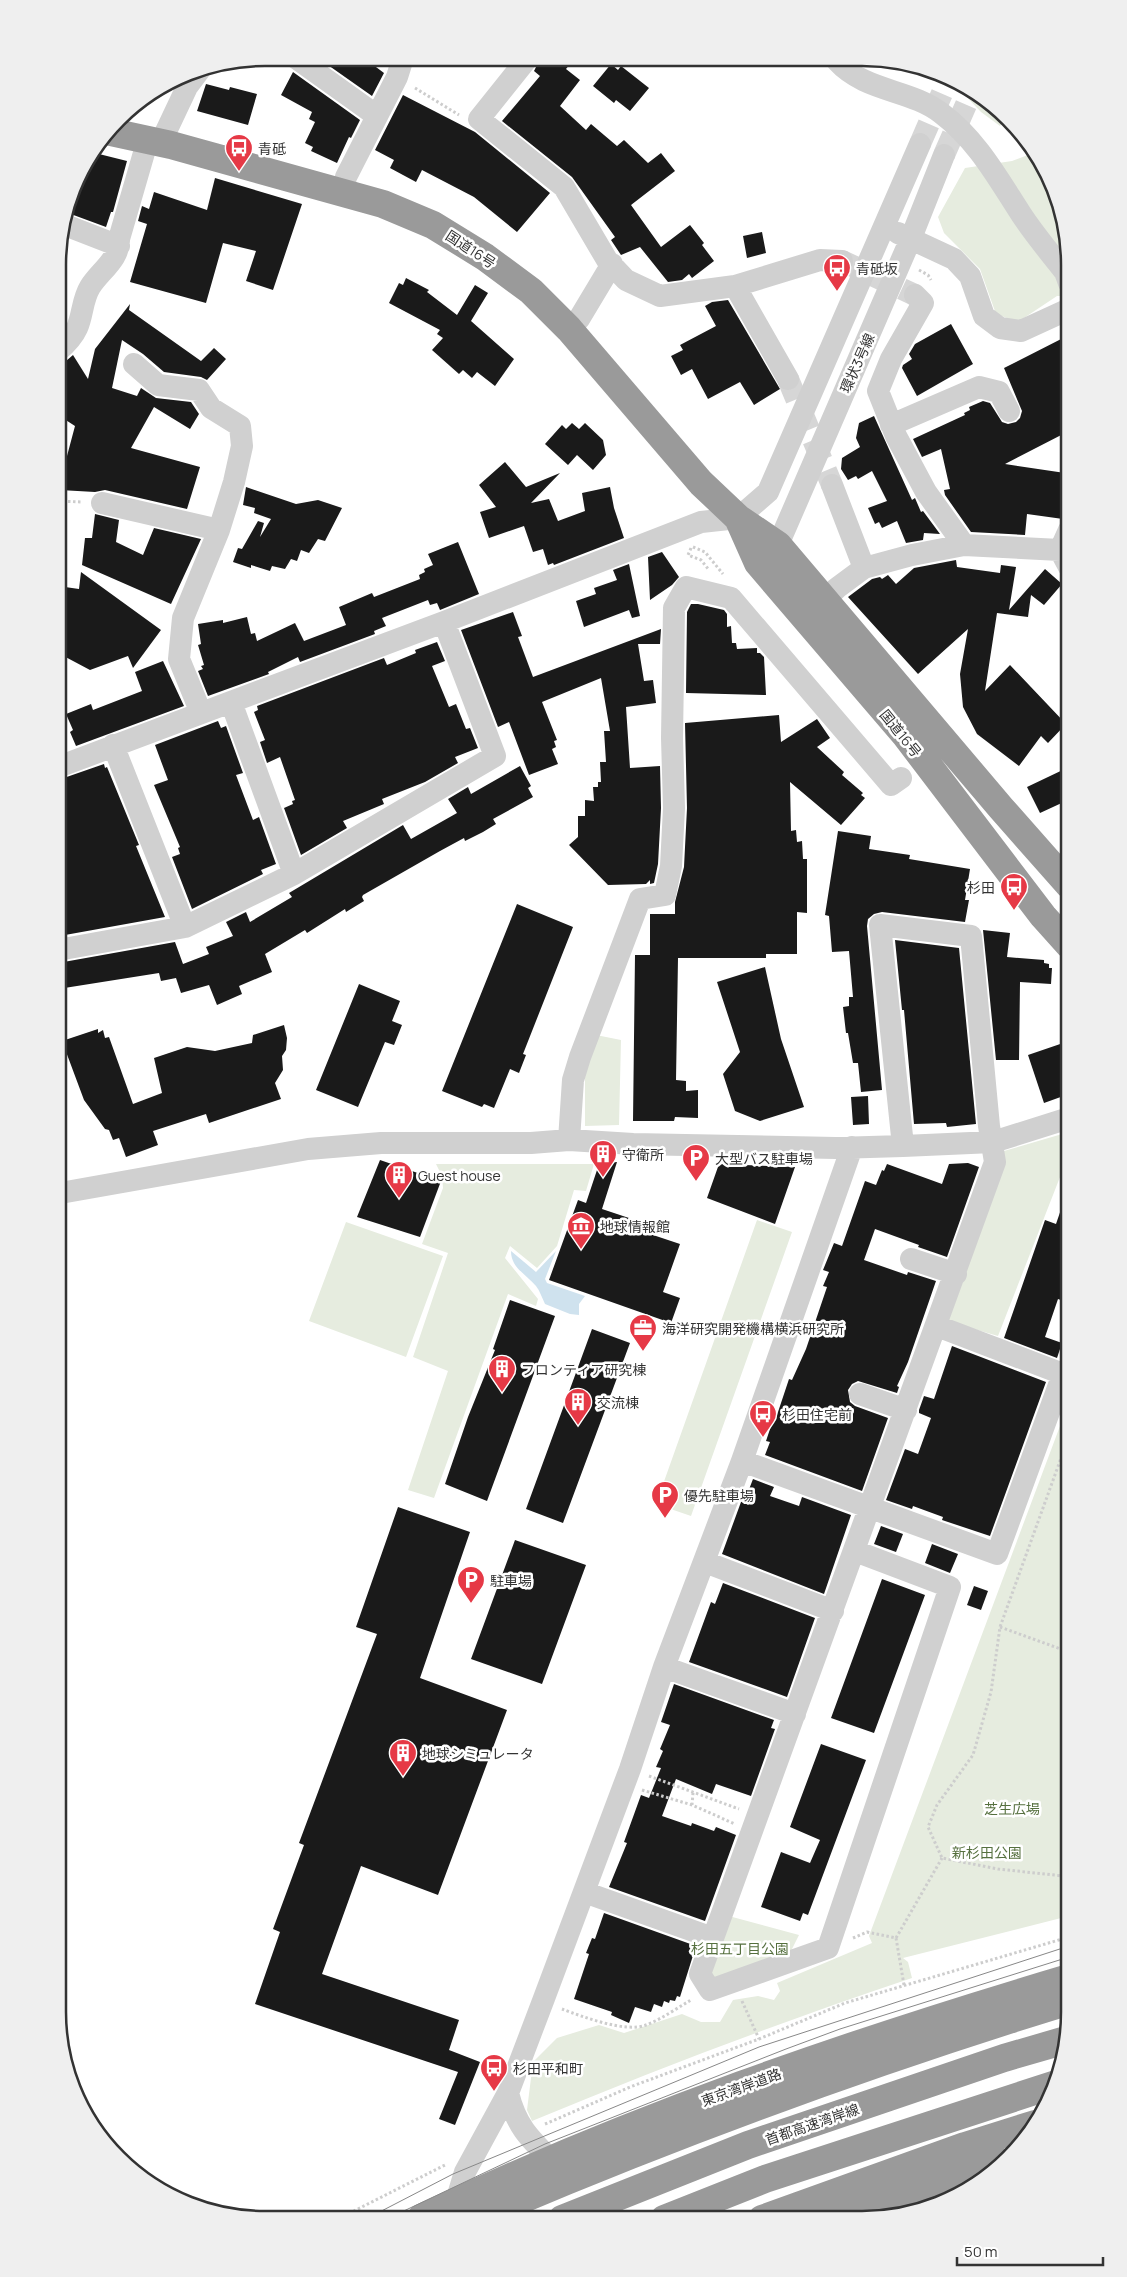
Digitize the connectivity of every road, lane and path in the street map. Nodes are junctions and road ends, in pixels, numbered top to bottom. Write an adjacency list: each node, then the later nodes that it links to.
1 (307, 66): 7 (street)
2 (398, 66): 7 (street)
3 (401, 66): 8 (path)
4 (521, 66): 8 (street)
5 (842, 66): 20 (street)
6 (192, 80): 10 (street)
7 (377, 116): 13 (street)
8 (479, 120): 19 (street)
9 (117, 133): 10 (highway, 国道16号)
10 (154, 141): 13 (highway, 国道16号); 17 (street)
11 (920, 144): 15 (street)
12 (944, 155): 16 (street, 環状3号線)
13 (343, 191): 26 (highway, 国道16号)
14 (70, 227): 17 (street)
15 (883, 227): 16 (street); 34 (street)
16 (911, 238): 25 (street); 37 (street, 環状3号線)
17 (119, 246): 27 (street)
18 (842, 261): 23 (street)
19 (612, 264): 23 (street); 26 (street)
20 (1061, 268)
21 (918, 270): 22 (path)
22 (928, 275)
23 (735, 286): 29 (street)
24 (915, 295): 31 (street)
25 (1061, 313)
26 (569, 329): 34 (highway, 国道16号)
27 (66, 344)
28 (134, 364): 35 (street)
29 (788, 379)
30 (1009, 411): 31 (street)
31 (892, 425): 38 (street)
32 (832, 486): 41 (street)
33 (102, 503): 35 (street)
34 (738, 518): 36 (street); 37 (highway, 国道16号); 40 (highway, 国道16号)
35 (219, 530): 47 (street)
36 (670, 534): 42 (path); 45 (street)
37 (778, 545): 40 (street, 環状3号線); 43 (highway, 国道16号)
38 (964, 545): 39 (street); 41 (street)
39 (1061, 559)
40 (758, 563): 44 (highway, 国道16号)
41 (864, 568): 43 (street)
42 (727, 578)
43 (824, 601): 44 (street); 52 (highway, 国道16号)
44 (804, 620): 54 (highway, 国道16号)
45 (444, 622): 46 (street); 51 (street)
46 (230, 702): 47 (street); 51 (street)
47 (201, 713): 48 (street)
48 (113, 745): 49 (street); 53 (street)
49 (66, 764)
50 (901, 778): 57 (street)
51 (294, 874): 53 (street)
52 (1061, 876)
53 (185, 927): 55 (street)
54 (1061, 936)
55 (66, 946)
56 (1061, 1121): 58 (street)
57 (569, 1140): 60 (street); 61 (street)
58 (993, 1142): 59 (street); 59 (street); 63 (street)
59 (903, 1146): 60 (street)
60 (852, 1147): 70 (street)
61 (66, 1192)
62 (911, 1259): 63 (street)
63 (956, 1274): 64 (street)
64 (937, 1326): 65 (street); 68 (street)
65 (1061, 1373)
66 (1061, 1379): 71 (street)
67 (860, 1394): 68 (street)
68 (906, 1410): 71 (street)
69 (1061, 1458): 75 (path)
70 (742, 1461): 71 (street); 73 (street)
71 (871, 1508): 72 (street)
72 (855, 1551): 74 (street); 89 (street)
73 (705, 1562): 74 (street); 77 (street)
74 (833, 1611): 78 (street)
75 (1000, 1627): 76 (path); 83 (path)
76 (1061, 1649)
77 (664, 1667): 78 (street); 79 (street)
78 (795, 1714): 82 (street)
79 (626, 1777): 80 (path); 81 (path); 85 (street)
80 (693, 1793): 81 (path); 82 (path)
81 (692, 1805): 82 (path)
82 (754, 1823): 86 (street)
83 (942, 1858): 84 (path); 87 (path)
84 (1061, 1876)
85 (584, 1892): 86 (street); 94 (street)
86 (713, 1938): 92 (street)
87 (896, 1938): 89 (path); 91 (path)
88 (1061, 1939): 91 (path)
89 (828, 1948): 92 (street)
90 (1061, 1980): 103 (highway, 東京湾岸道路)
91 (904, 1985): 96 (path)
92 (710, 1990): 94 (path)
93 (742, 2000): 96 (path)
94 (543, 2001): 99 (street)
95 (1061, 2004): 107 (highway)
96 (759, 2039): 101 (path)
97 (1058, 2042): 108 (highway, 首都高速湾岸線)
98 (1046, 2087): 109 (highway)
99 (508, 2093): 101 (street); 102 (street)
100 (1023, 2128): 110 (highway)
101 (525, 2133): 103 (street)
102 (473, 2155): 105 (street); 106 (path)
103 (551, 2160): 105 (highway, 東京湾岸道路)
104 (987, 2167): 111 (highway)
105 (457, 2210)
106 (354, 2211)
107 (494, 2211)
108 (582, 2211)
109 (684, 2211)
110 (784, 2211)
111 (851, 2211)

